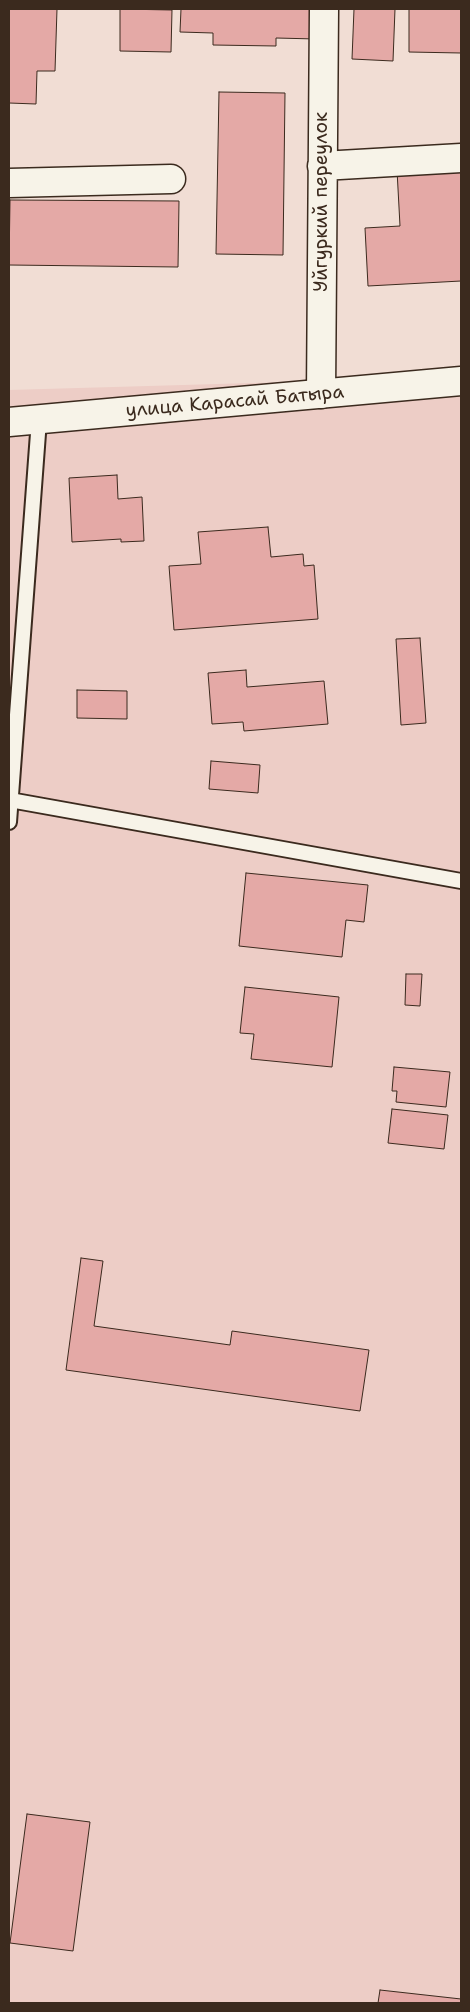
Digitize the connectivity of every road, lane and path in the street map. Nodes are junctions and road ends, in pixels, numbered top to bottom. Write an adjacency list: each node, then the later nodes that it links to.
1 (324, 9): 3 (street, Уйгуркий переулок)
2 (461, 158): 3 (street)
3 (322, 166): 7 (street, Уйгуркий переулок)
4 (171, 179): 5 (street)
5 (9, 183)
6 (461, 381): 7 (street, улица Карасай Батыра)
7 (321, 394): 8 (street, улица Карасай Батыра)
8 (39, 420): 9 (street, улица Карасай Батыра); 10 (lane)
9 (9, 422)
10 (11, 764): 11 (lane)
11 (10, 800): 12 (lane); 13 (lane)
12 (9, 822)
13 (461, 881)

